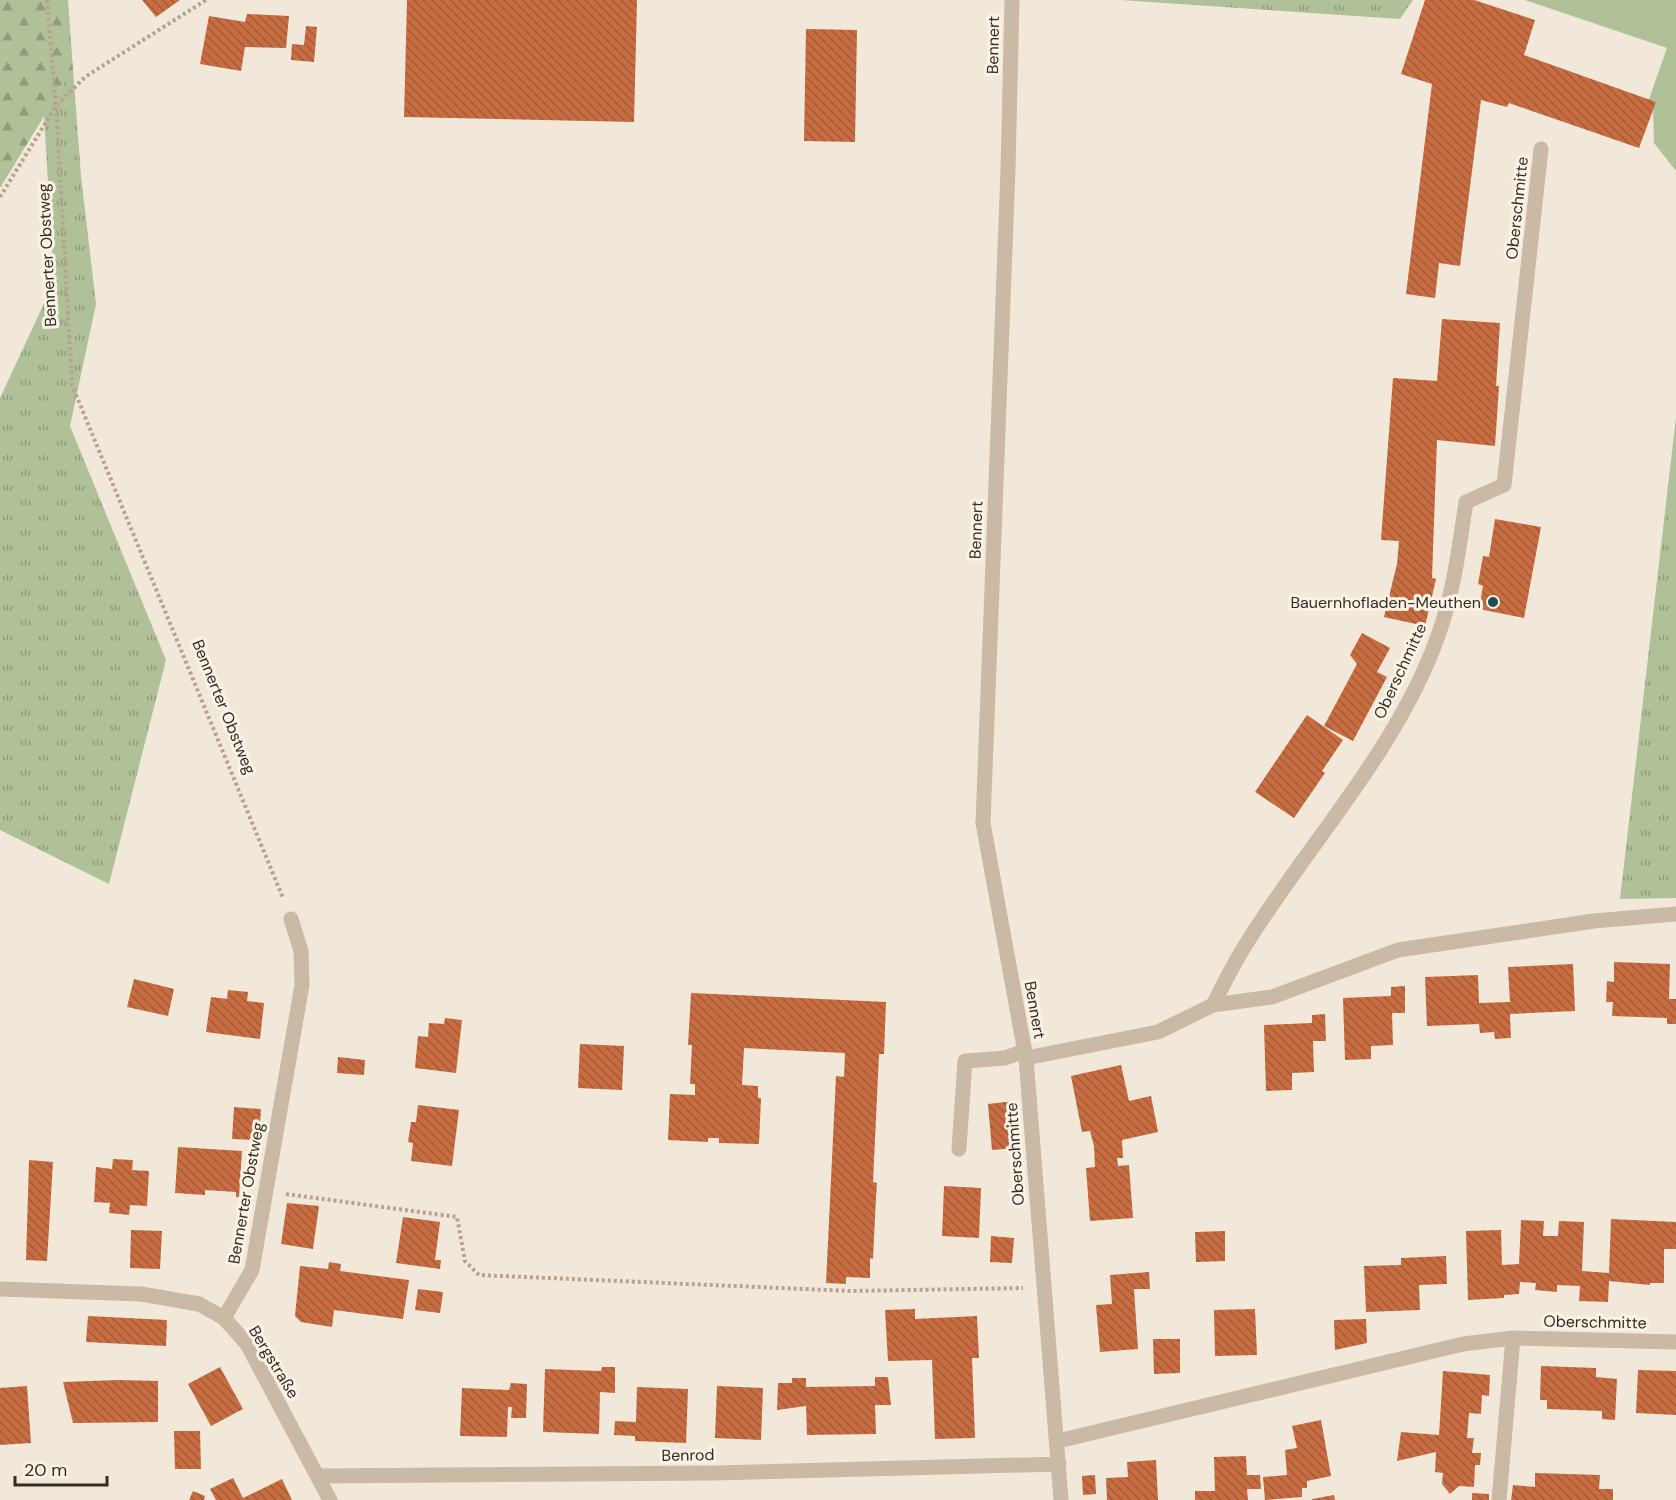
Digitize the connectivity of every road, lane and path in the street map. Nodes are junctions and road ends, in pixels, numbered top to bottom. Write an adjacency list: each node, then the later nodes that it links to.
1 (47, 0): 4 (path, Bennerter Obstweg)
2 (206, 0): 4 (path)
3 (1012, 0): 10 (street, Bennert)
4 (56, 106): 6 (path); 8 (path, Bennerter Obstweg)
5 (1542, 149): 9 (street, Oberschmitte)
6 (0, 197)
7 (1676, 914): 9 (street)
8 (291, 918): 12 (street, Bennerter Obstweg)
9 (1213, 1005): 10 (street)
10 (1025, 1054): 11 (street); 13 (street, Oberschmitte)
11 (959, 1149)
12 (266, 1191): 13 (path); 15 (street, Bennerter Obstweg)
13 (1042, 1287): 18 (street, Oberschmitte)
14 (0, 1289): 15 (street, Bergstraße)
15 (224, 1318): 20 (street, Bergstraße)
16 (1513, 1338): 17 (street, Oberschmitte); 18 (street, Oberschmitte); 23 (street)
17 (1676, 1342)
18 (1059, 1442): 19 (street, Oberschmitte)
19 (1059, 1464): 20 (street, Benrod); 22 (street, Oberschmitte)
20 (318, 1476): 21 (street, Bergstraße)
21 (330, 1500)
22 (1061, 1500)
23 (1500, 1500)

